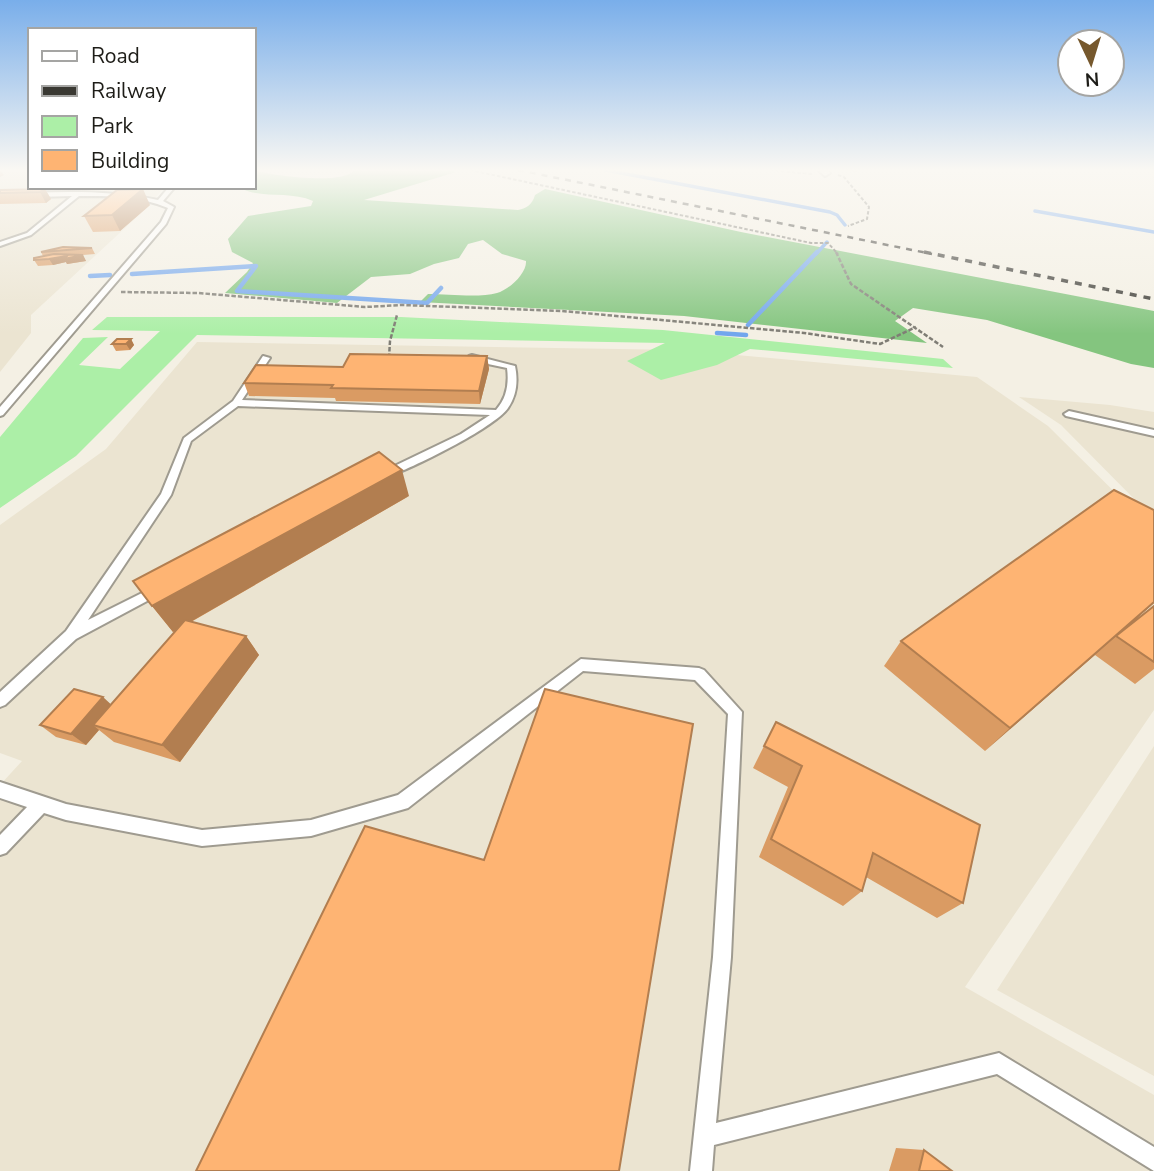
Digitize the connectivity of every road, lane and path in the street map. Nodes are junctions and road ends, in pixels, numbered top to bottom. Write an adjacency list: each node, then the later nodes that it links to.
1 (38, 225): 6 (lane)
2 (163, 225): 9 (lane)
3 (725, 225): 11 (path)
4 (852, 225): 5 (path)
5 (848, 226)
6 (19, 239): 7 (lane); 8 (lane)
7 (0, 244)
8 (0, 254)
9 (106, 292): 11 (path); 17 (lane)
10 (397, 315): 14 (path)
11 (916, 327): 12 (path)
12 (943, 347)
13 (266, 358): 16 (lane)
14 (389, 358)
15 (457, 358): 18 (lane)
16 (236, 403): 18 (lane); 23 (lane)
17 (0, 413)
18 (499, 413): 21 (lane)
19 (1069, 414): 20 (lane)
20 (1154, 433)
21 (375, 479)
22 (168, 585): 23 (lane)
23 (71, 635): 24 (lane)
24 (0, 701)
25 (0, 790): 26 (lane)
26 (41, 804): 27 (lane); 28 (lane)
27 (0, 847)
28 (704, 1137): 29 (lane); 30 (lane)
29 (1154, 1160)
30 (701, 1171)

